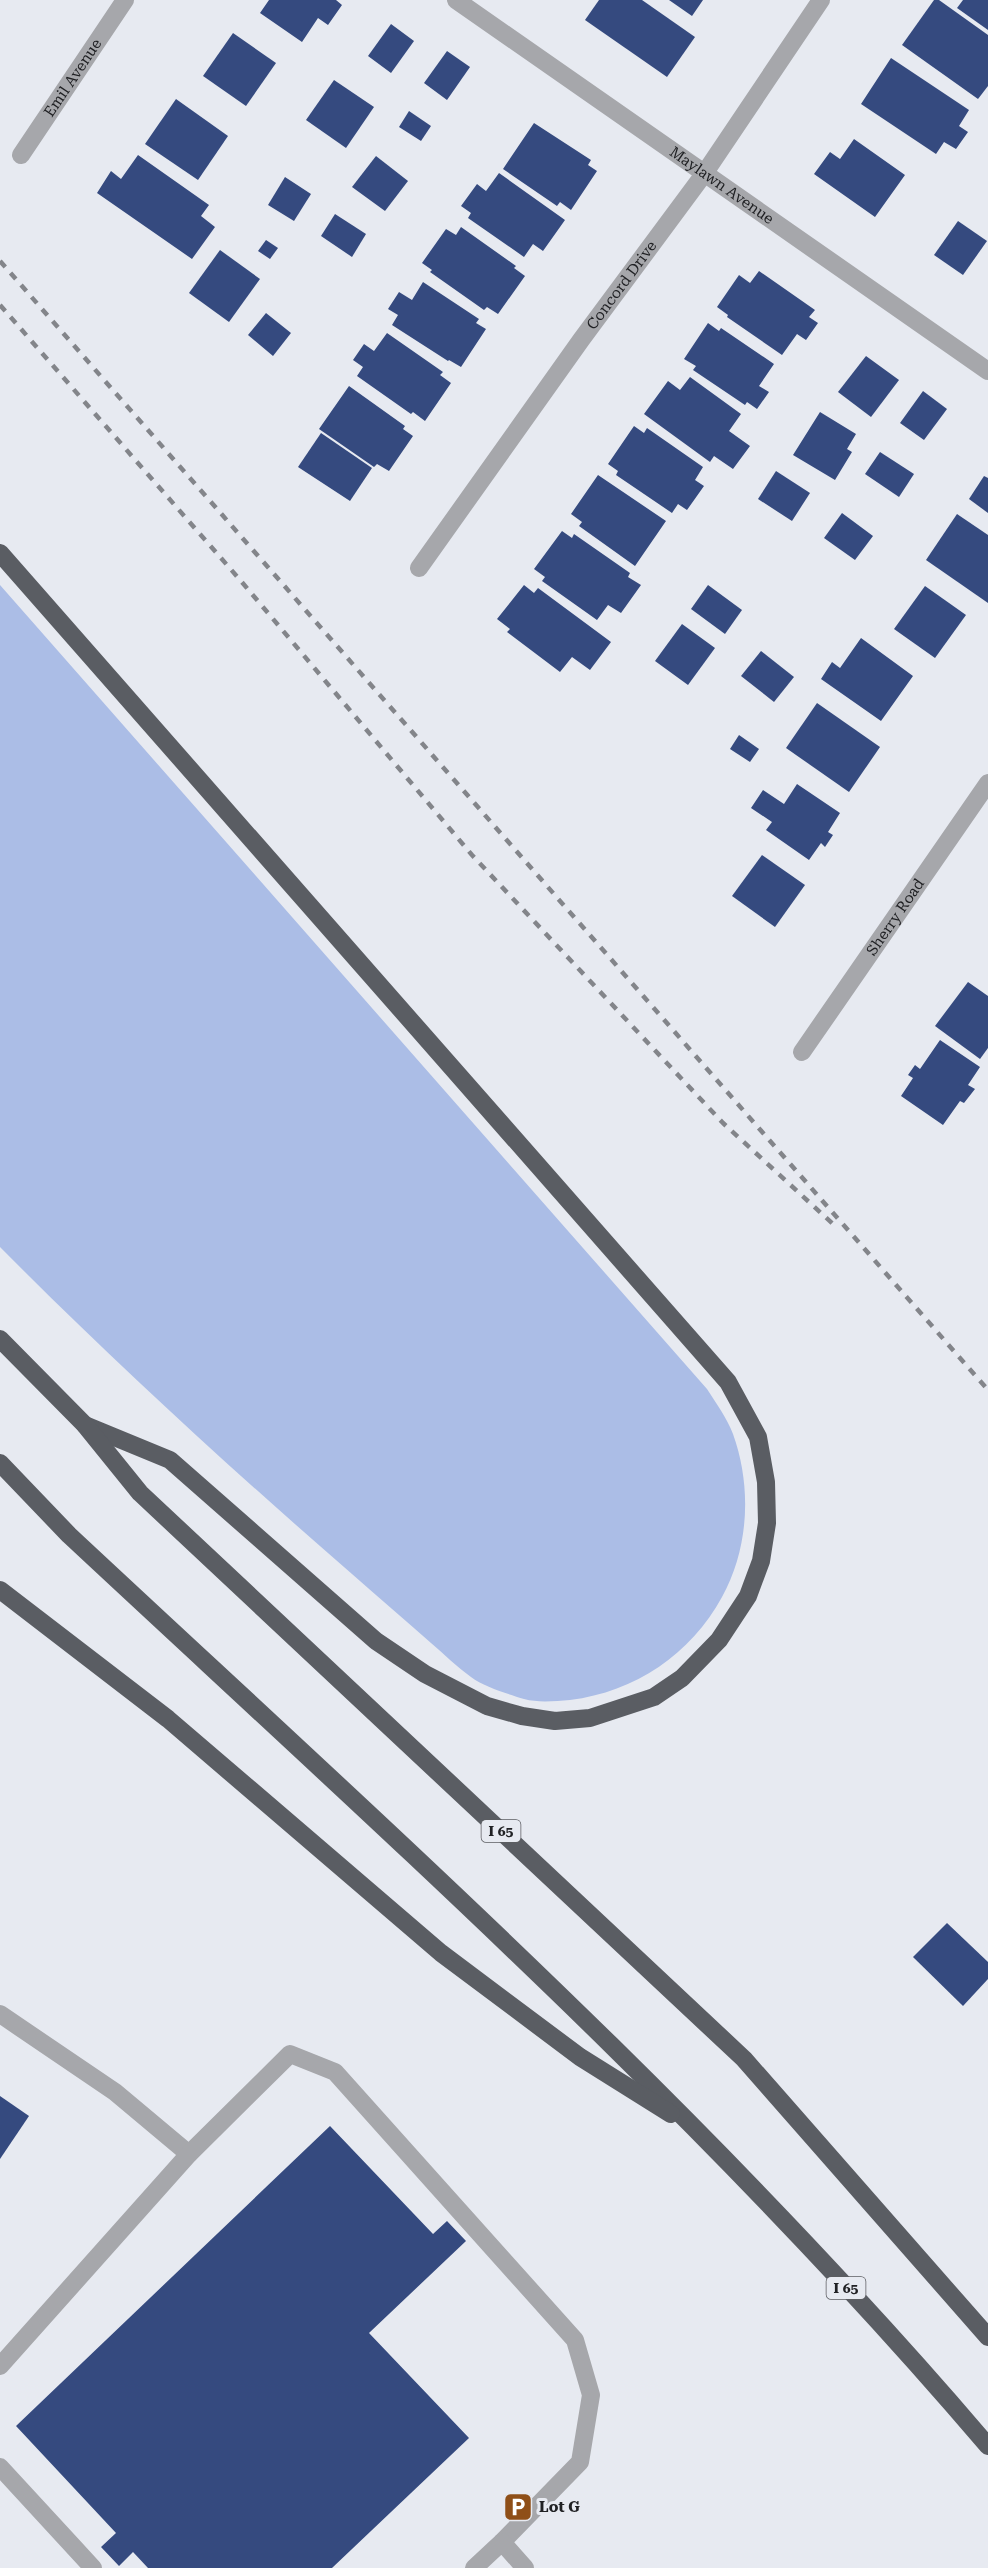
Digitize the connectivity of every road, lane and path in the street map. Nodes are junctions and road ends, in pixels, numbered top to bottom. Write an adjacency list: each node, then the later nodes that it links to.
1 (125, 0): 4 (street, Emil Avenue)
2 (456, 0): 5 (street, Maylawn Avenue)
3 (821, 0): 5 (street, Concord Drive)
4 (21, 155)
5 (704, 174): 6 (street, Maylawn Avenue); 8 (street, Concord Drive)
6 (988, 371)
7 (0, 554): 12 (highway)
8 (419, 568)
9 (988, 783): 10 (street, Sherry Road)
10 (802, 1052)
11 (0, 1339): 12 (highway, I 65)
12 (85, 1425): 18 (highway, I 65)
13 (0, 1464): 16 (highway, I 65)
14 (0, 1590): 16 (highway)
15 (0, 2014): 17 (street)
16 (700, 2133): 20 (highway, I 65)
17 (189, 2154): 19 (street); 22 (street)
18 (988, 2337)
19 (0, 2366)
20 (988, 2446)
21 (0, 2467): 23 (street)
22 (502, 2542): 24 (street); 25 (street)
23 (93, 2568)
24 (474, 2568)
25 (525, 2568)

